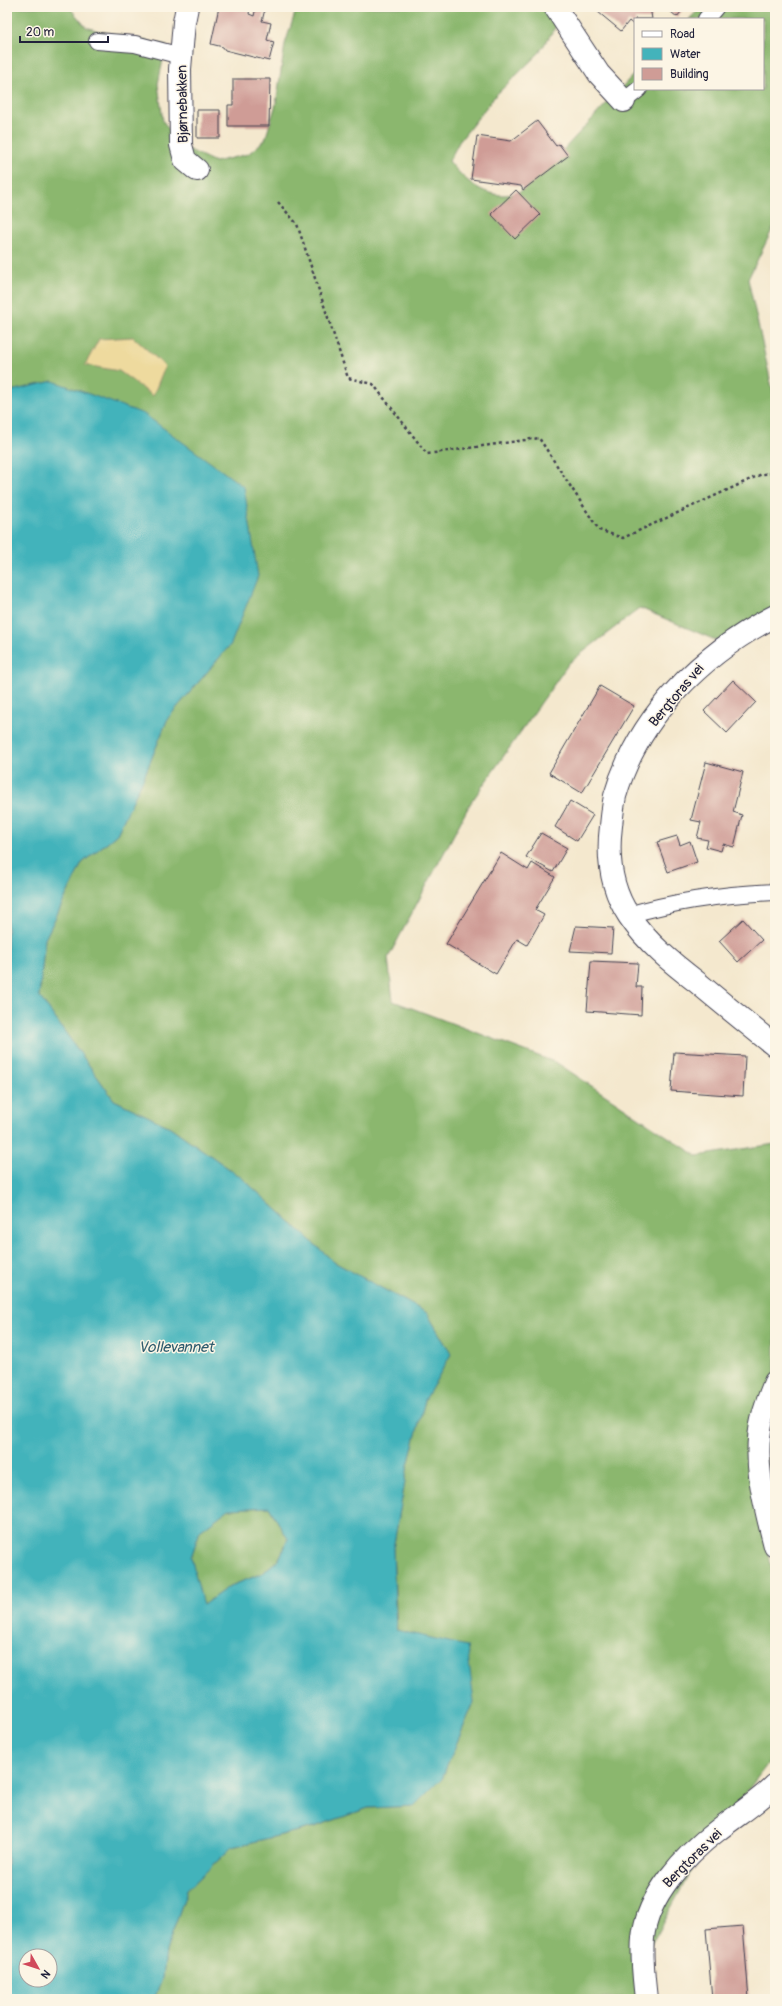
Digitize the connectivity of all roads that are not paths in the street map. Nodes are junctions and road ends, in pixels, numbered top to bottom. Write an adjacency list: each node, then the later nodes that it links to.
1 (187, 7): 6 (street, Bjørnebakken)
2 (555, 7): 7 (street)
3 (716, 7): 4 (lane)
4 (707, 18)
5 (97, 41): 6 (lane, Bjørnebakken)
6 (181, 56): 8 (street, Bjørnebakken)
7 (632, 95)
8 (197, 170)
9 (775, 616): 11 (street, Bergtoras vei)
10 (775, 892): 11 (lane)
11 (628, 915): 12 (street, Bergtoras vei)
12 (775, 1046)
13 (775, 1382): 14 (street)
14 (775, 1546)
15 (775, 1785): 16 (street, Bergtoras vei)
16 (646, 1999)

